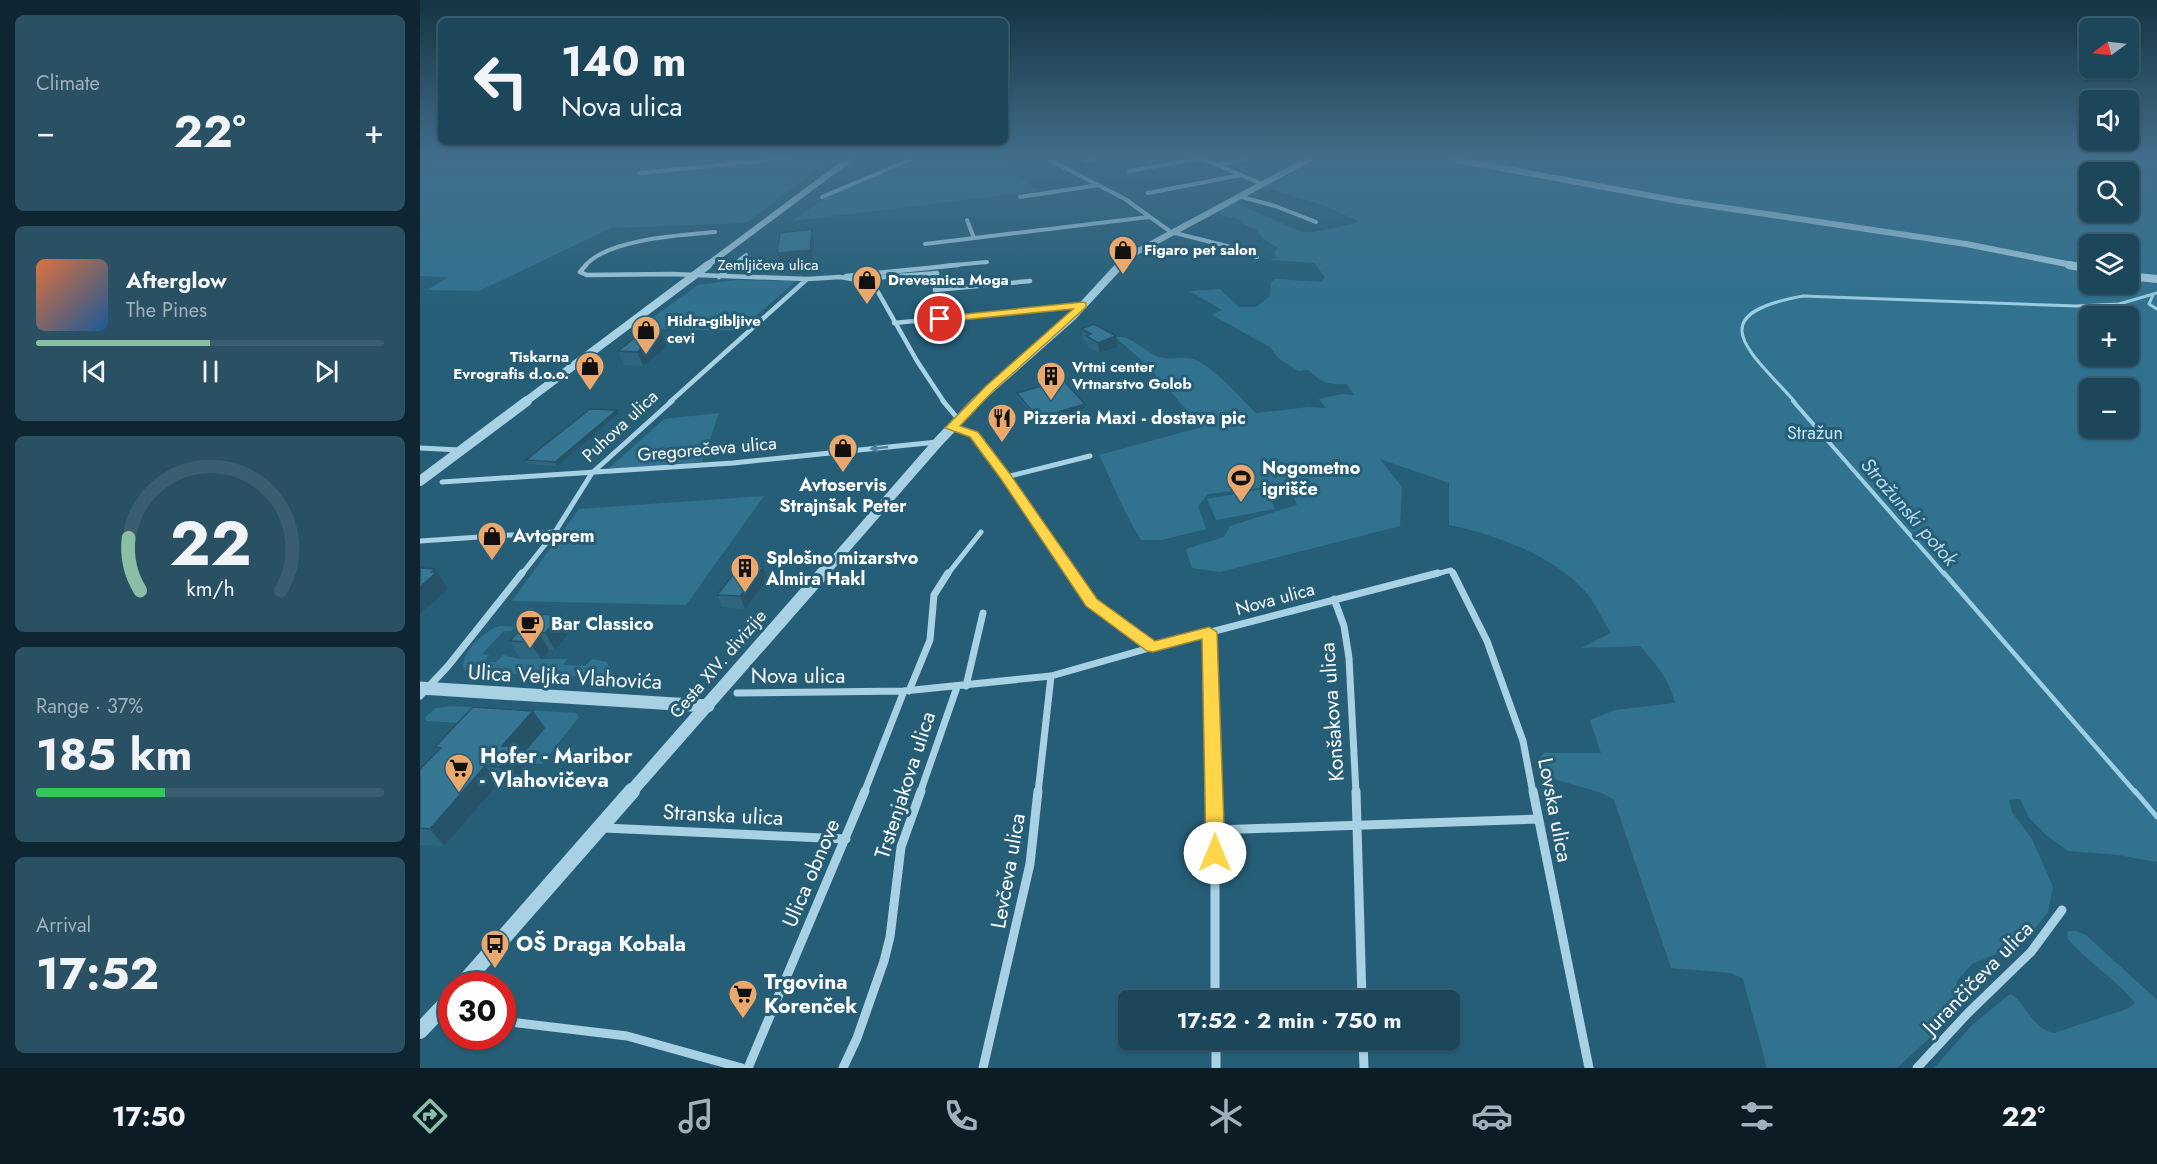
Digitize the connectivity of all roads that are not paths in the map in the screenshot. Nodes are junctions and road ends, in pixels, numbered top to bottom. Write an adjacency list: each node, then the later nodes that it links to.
1 (784, 208): 17 (street)
2 (1135, 208): 6 (street)
3 (1216, 208): 10 (street, Cesta XIV. divizije)
4 (1280, 208): 8 (street)
5 (1725, 208): 16 (street)
6 (1149, 217): 10 (street); 11 (street)
7 (967, 220): 11 (street)
8 (1316, 222)
9 (716, 232): 17 (street, Zemljičeva ulica)
10 (1171, 232): 14 (street); 25 (street, Cesta XIV. divizije)
11 (974, 238): 12 (street)
12 (925, 244)
13 (746, 255): 18 (street)
14 (1257, 257)
15 (987, 262): 19 (street, Zemljičeva ulica)
16 (2079, 267)
17 (693, 276): 18 (street, Zemljičeva ulica); 31 (street)
18 (719, 277): 21 (street, Zemljičeva ulica)
19 (843, 277): 21 (street, Zemljičeva ulica); 22 (street, Zemljičeva ulica)
20 (2139, 277): 23 (street)
21 (807, 279): 33 (street, Puhova ulica)
22 (855, 279): 24 (street, Zemljičeva ulica); 26 (street, Zemljičeva ulica)
23 (2157, 279)
24 (1030, 281)
25 (1083, 305): 26 (street); 27 (street, Cesta XIV. divizije)
26 (894, 323): 27 (street, Zemljičeva ulica)
27 (959, 420): 28 (street, Cesta XIV. divizije)
28 (951, 428): 29 (street, Cesta XIV. divizije); 34 (street)
29 (938, 442): 33 (street, Gregorečeva ulica, one-way to 33); 50 (street, Cesta XIV. divizije)
30 (420, 448): 31 (street)
31 (460, 450): 35 (street)
32 (1090, 456): 34 (street)
33 (592, 473): 36 (street, Gregorečeva ulica); 38 (street, Puhova ulica)
34 (1006, 477): 44 (street)
35 (420, 481)
36 (442, 482)
37 (981, 531): 48 (street, Ulica obnove)
38 (555, 532): 39 (street); 47 (street, Puhova ulica)
39 (420, 541)
40 (1451, 570): 41 (street, Nova ulica); 51 (street, Lovska ulica)
41 (1334, 599): 43 (street, Nova ulica); 52 (street, Konšakova ulica)
42 (983, 613): 46 (street)
43 (1209, 632): 44 (street, Nova ulica); 54 (street)
44 (1153, 647): 45 (street, Nova ulica)
45 (1051, 676): 46 (street, Nova ulica); 68 (street, Levčeva ulica)
46 (961, 686): 48 (street, Nova ulica); 67 (street, Trstenjakova ulica)
47 (422, 691): 50 (street, Ulica Veljka Vlahovića)
48 (906, 691): 49 (street, Nova ulica); 55 (street, Ulica obnove)
49 (737, 693)
50 (708, 706): 53 (street, Cesta XIV. divizije)
51 (1538, 819): 52 (street); 71 (street, Lovska ulica)
52 (1358, 824): 54 (street); 59 (street, Konšakova ulica)
53 (599, 828): 55 (street, Stranska ulica); 57 (street, Cesta XIV. divizije)
54 (1216, 830): 58 (street)
55 (846, 839): 66 (street, Ulica obnove)
56 (2062, 910): 72 (street, Jurančičeva ulica)
57 (474, 972)
58 (1215, 990)
59 (1362, 990)
60 (438, 1019): 62 (street)
61 (516, 1023): 65 (street)
62 (420, 1031)
63 (1216, 1050): 69 (street)
64 (1363, 1050): 70 (street)
65 (742, 1068)
66 (748, 1068)
67 (843, 1068)
68 (983, 1068)
69 (1216, 1068)
70 (1364, 1068)
71 (1588, 1068)
72 (1917, 1068)

